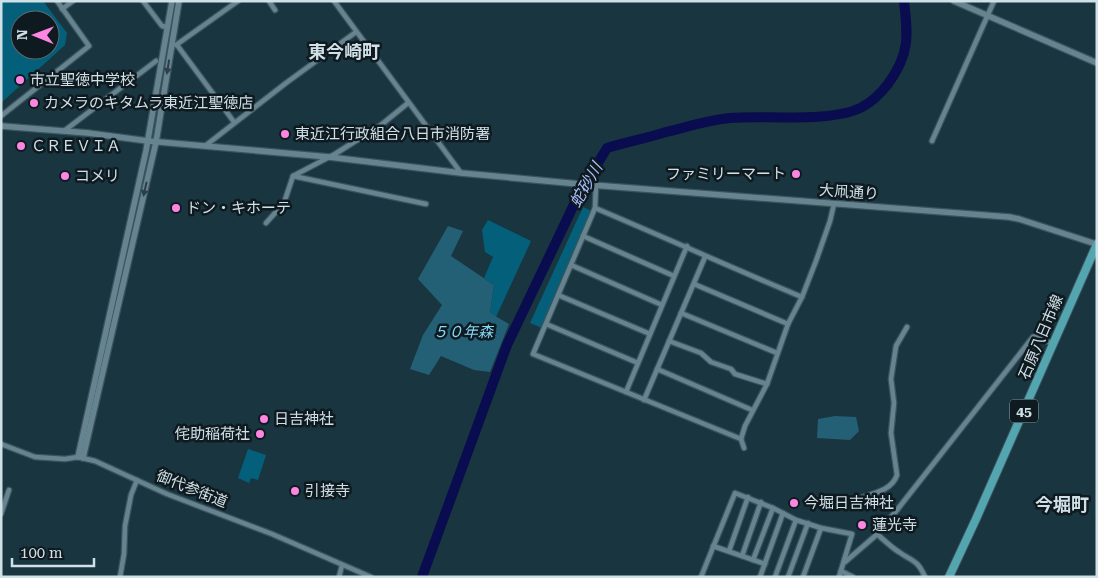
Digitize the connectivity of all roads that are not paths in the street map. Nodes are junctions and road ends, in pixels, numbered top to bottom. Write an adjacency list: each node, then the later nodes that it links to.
1 (56, 1): 11 (street)
2 (73, 1): 11 (street)
3 (143, 1): 14 (street)
4 (172, 1): 14 (street)
5 (179, 1): 17 (street)
6 (238, 1): 17 (street)
7 (269, 1): 12 (street)
8 (334, 1): 15 (street)
9 (954, 1): 13 (street)
10 (994, 1): 13 (street)
11 (62, 9): 21 (street)
12 (275, 10)
13 (988, 16): 19 (street); 26 (street)
14 (167, 27): 16 (street)
15 (356, 32): 20 (street); 22 (street)
16 (164, 44): 17 (street); 25 (street)
17 (174, 45): 22 (street); 27 (street, one-way to 27)
18 (156, 61): 24 (street)
19 (1097, 63)
20 (408, 103): 29 (street); 30 (street)
21 (1, 116)
22 (234, 122): 28 (street)
23 (1, 126): 24 (street, 大凧通り)
24 (63, 132): 25 (street, 大凧通り)
25 (148, 141): 27 (street, 大凧通り); 64 (street)
26 (932, 141)
27 (156, 142): 28 (street, 大凧通り); 64 (street, one-way to 64)
28 (205, 146): 29 (street, 大凧通り)
29 (330, 157): 30 (street, 大凧通り); 31 (street)
30 (461, 173): 32 (street, 大凧通り)
31 (293, 176): 33 (street); 36 (street)
32 (596, 185): 34 (street, 大凧通り); 35 (street)
33 (426, 204)
34 (834, 204): 38 (street, 大凧通り); 45 (street)
35 (595, 208): 37 (street); 39 (street)
36 (266, 223)
37 (583, 236): 41 (street); 42 (street)
38 (1097, 244): 53 (main road, 石原八日市線 / 45)
39 (687, 246): 40 (street); 42 (street)
40 (705, 257): 43 (street); 45 (street)
41 (571, 265): 44 (street); 46 (street)
42 (674, 276): 46 (street)
43 (694, 284): 47 (street); 49 (street)
44 (558, 295): 48 (street); 51 (street)
45 (802, 297): 49 (street)
46 (662, 305): 51 (street)
47 (681, 313): 52 (street); 54 (street)
48 (546, 324): 55 (street); 58 (street)
49 (788, 324): 54 (street)
50 (907, 327): 68 (street)
51 (650, 334): 55 (street)
52 (669, 341): 56 (street); 57 (street)
53 (1053, 344): 76 (street); 95 (main road, 石原八日市線 / 45)
54 (778, 353): 57 (street)
55 (638, 363): 58 (street)
56 (657, 369): 59 (street); 60 (street)
57 (767, 384): 60 (street)
58 (626, 392): 59 (street)
59 (644, 400): 61 (street)
60 (752, 410): 61 (street)
61 (741, 439): 63 (street)
62 (1, 444): 64 (street, 御代参街道)
63 (744, 448)
64 (81, 457): 65 (street, 御代参街道)
65 (137, 480): 83 (street, 御代参街道); 85 (street)
66 (9, 490): 72 (street)
67 (748, 497): 69 (street); 77 (street); 78 (street)
68 (857, 499)
69 (760, 502): 70 (street); 79 (street)
70 (773, 508): 71 (street); 80 (street)
71 (783, 513): 73 (street); 82 (street)
72 (1, 514)
73 (796, 520): 74 (street); 90 (street)
74 (808, 524): 75 (street); 91 (street)
75 (821, 528): 81 (street); 92 (street)
76 (877, 534): 81 (street); 94 (street)
77 (713, 546): 78 (street); 88 (street)
78 (729, 552): 79 (street)
79 (742, 556): 80 (street)
80 (753, 560): 82 (street)
81 (844, 562): 84 (street)
82 (765, 564): 89 (street)
83 (342, 565): 86 (street); 87 (street, 御代参街道)
84 (840, 574): 93 (street)
85 (120, 577)
86 (339, 577)
87 (371, 577)
88 (701, 577)
89 (760, 577)
90 (775, 577)
91 (788, 577)
92 (803, 577)
93 (854, 577)
94 (925, 577)
95 (949, 577)

